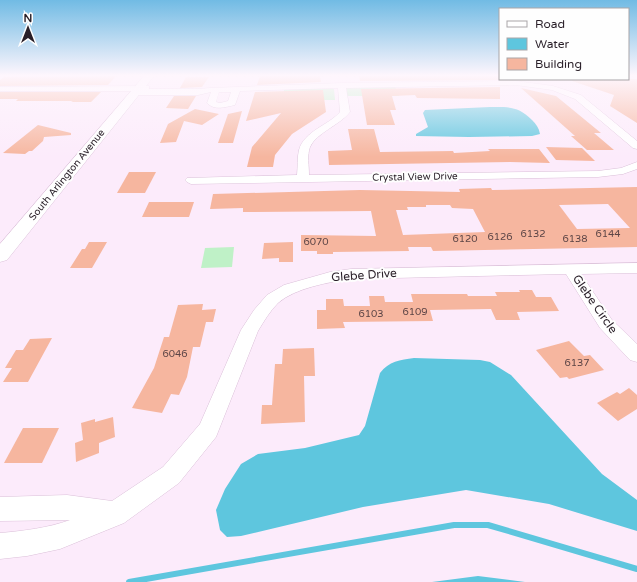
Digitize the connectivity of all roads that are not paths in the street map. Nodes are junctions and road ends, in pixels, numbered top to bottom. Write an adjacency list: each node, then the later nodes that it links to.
1 (126, 103): 10 (main road, South Arlington Avenue)
2 (211, 103): 3 (street)
3 (231, 103)
4 (344, 103): 8 (street)
5 (588, 103): 6 (street)
6 (637, 146)
7 (637, 165): 8 (street, Crystal View Drive)
8 (303, 179): 9 (street, Crystal View Drive)
9 (191, 180)
10 (0, 256)
11 (637, 268): 12 (street, Glebe Drive)
12 (571, 270): 13 (street, Glebe Circle); 15 (street, Glebe Drive)
13 (637, 355)
14 (0, 509): 15 (street)
15 (116, 514): 16 (street, Glebe Drive)
16 (0, 546)

